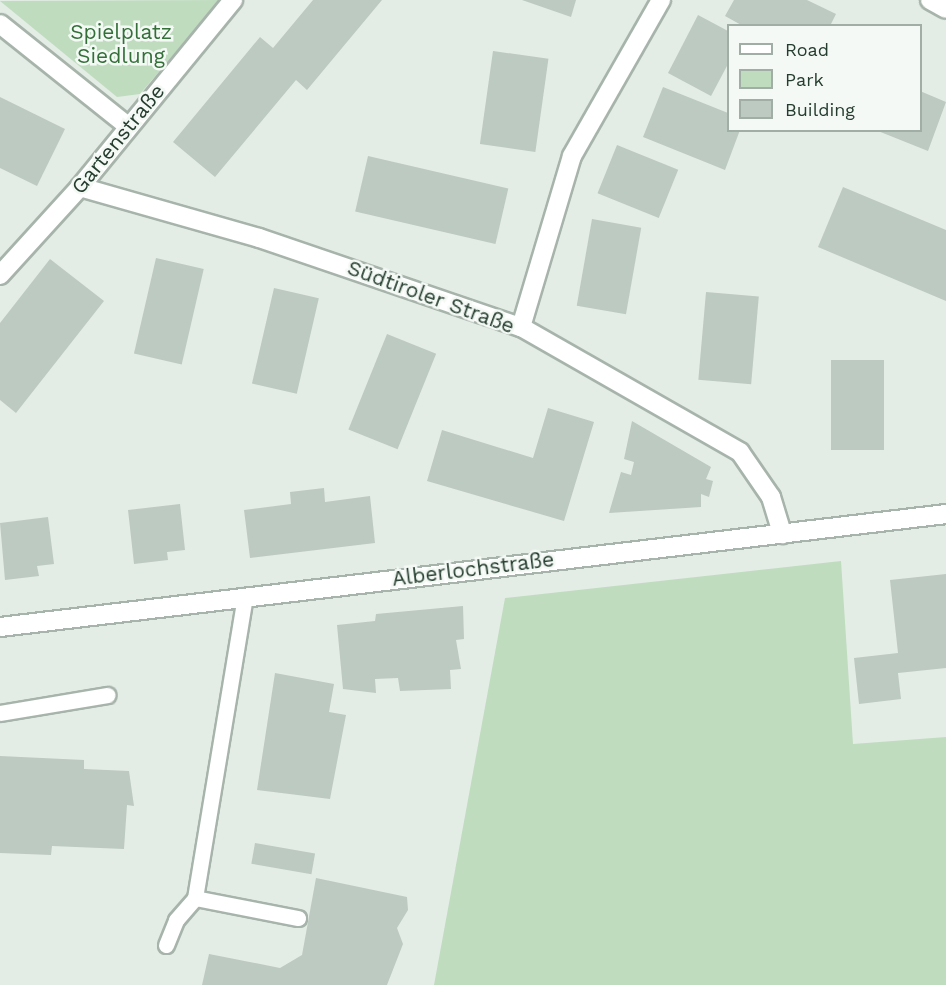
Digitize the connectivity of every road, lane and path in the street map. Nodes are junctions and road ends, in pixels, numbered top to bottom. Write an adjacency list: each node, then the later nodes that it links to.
1 (233, 0): 6 (street, Gartenstraße)
2 (661, 0): 9 (street)
3 (930, 0): 4 (street)
4 (946, 9)
5 (0, 24): 6 (street)
6 (128, 126): 7 (street, Gartenstraße)
7 (80, 187): 8 (street, Gartenstraße); 9 (street, Südtiroler Straße)
8 (0, 275)
9 (521, 327): 11 (street, Südtiroler Straße)
10 (946, 514): 11 (street, Alberlochstraße)
11 (782, 534): 12 (street, Alberlochstraße)
12 (246, 596): 13 (street, Alberlochstraße); 16 (lane)
13 (0, 627)
14 (107, 695): 15 (lane)
15 (0, 713)
16 (195, 898): 17 (lane); 18 (lane)
17 (297, 918)
18 (166, 945)

